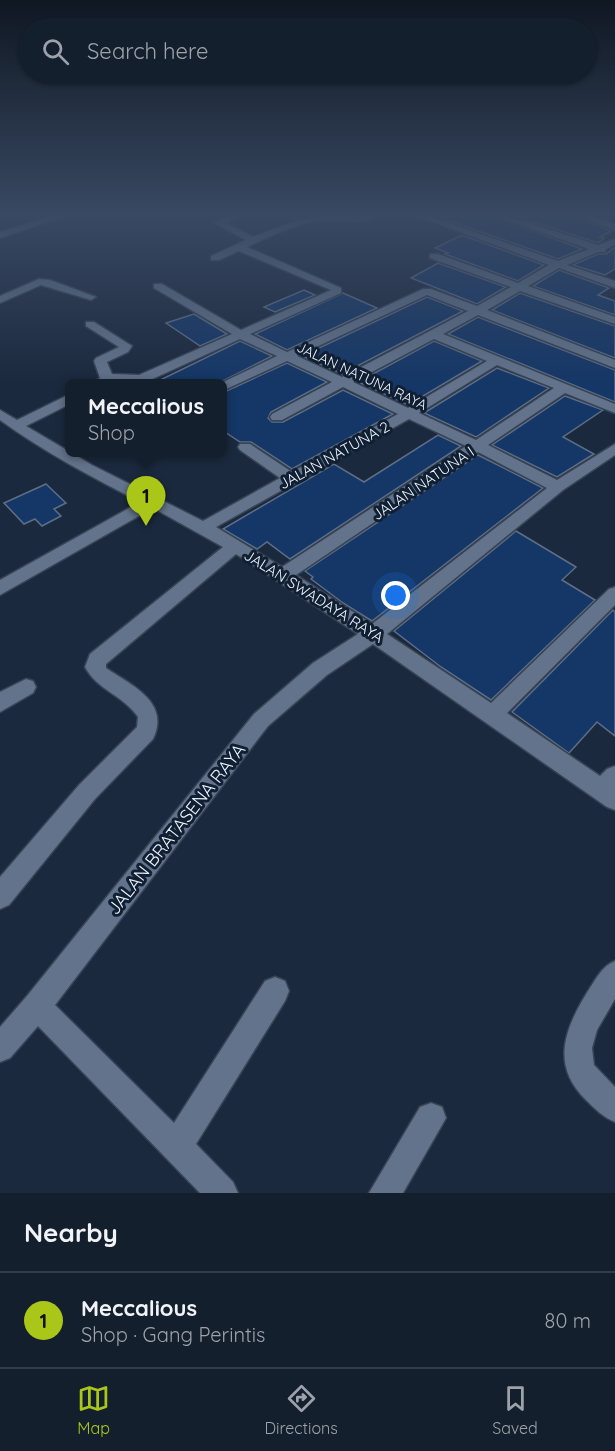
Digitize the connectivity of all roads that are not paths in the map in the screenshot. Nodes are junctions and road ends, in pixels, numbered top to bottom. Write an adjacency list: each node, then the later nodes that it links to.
1 (297, 272): 16 (street)
2 (478, 272): 7 (street)
3 (545, 272): 7 (street)
4 (576, 272): 5 (street)
5 (615, 285)
6 (158, 286): 10 (street, JALAN NATUNA RAYA)
7 (518, 286): 11 (street); 13 (street)
8 (91, 297): 9 (street)
9 (0, 300)
10 (197, 310): 12 (street); 16 (street, JALAN NATUNA RAYA)
11 (477, 311): 15 (street); 17 (street); 19 (street)
12 (182, 316)
13 (615, 321)
14 (90, 324): 20 (street)
15 (433, 334): 18 (street); 24 (street)
16 (242, 335): 17 (street, JALAN NATUNA RAYA); 23 (street)
17 (287, 357): 24 (street, JALAN NATUNA RAYA); 25 (street)
18 (495, 361): 26 (street); 30 (street, JALAN NATUNA 2)
19 (615, 364)
20 (102, 379)
21 (112, 379): 22 (street)
22 (132, 379)
23 (146, 379)
24 (340, 382): 30 (street, JALAN NATUNA RAYA); 31 (street)
25 (227, 385)
26 (563, 388): 28 (street); 33 (street, JALAN NATUNA I)
27 (65, 400): 32 (street)
28 (615, 409)
29 (0, 414): 32 (street, JALAN SWADAYA RAYA)
30 (408, 414): 33 (street, JALAN NATUNA RAYA); 38 (street, JALAN NATUNA 2)
31 (277, 417)
32 (16, 426): 36 (street, JALAN SWADAYA RAYA)
33 (478, 446): 39 (street, JALAN NATUNA RAYA); 43 (street, JALAN NATUNA I)
34 (245, 447): 38 (street)
35 (615, 448): 39 (street, JALAN BRATASENA RAYA)
36 (65, 456)
37 (68, 457): 40 (street, JALAN SWADAYA RAYA)
38 (292, 479): 41 (street, JALAN NATUNA 2)
39 (558, 487): 46 (street, JALAN BRATASENA RAYA)
40 (152, 502): 41 (street, JALAN SWADAYA RAYA); 44 (street)
41 (202, 528): 42 (street, JALAN SWADAYA RAYA)
42 (235, 546): 43 (street, JALAN SWADAYA RAYA); 51 (street)
43 (282, 576): 46 (street, JALAN SWADAYA RAYA)
44 (0, 588)
45 (615, 594): 49 (street)
46 (374, 634): 49 (street, JALAN SWADAYA RAYA); 54 (street, JALAN BRATASENA RAYA)
47 (26, 687): 48 (street)
48 (0, 703)
49 (493, 714): 50 (street, JALAN SWADAYA RAYA)
50 (611, 788)
51 (0, 896)
52 (615, 974): 56 (street)
53 (275, 991): 58 (street)
54 (37, 1006): 55 (street, JALAN BRATASENA RAYA); 58 (street)
55 (0, 1048)
56 (615, 1107)
57 (430, 1118): 60 (street)
58 (177, 1146): 59 (street)
59 (222, 1193)
60 (385, 1193)

